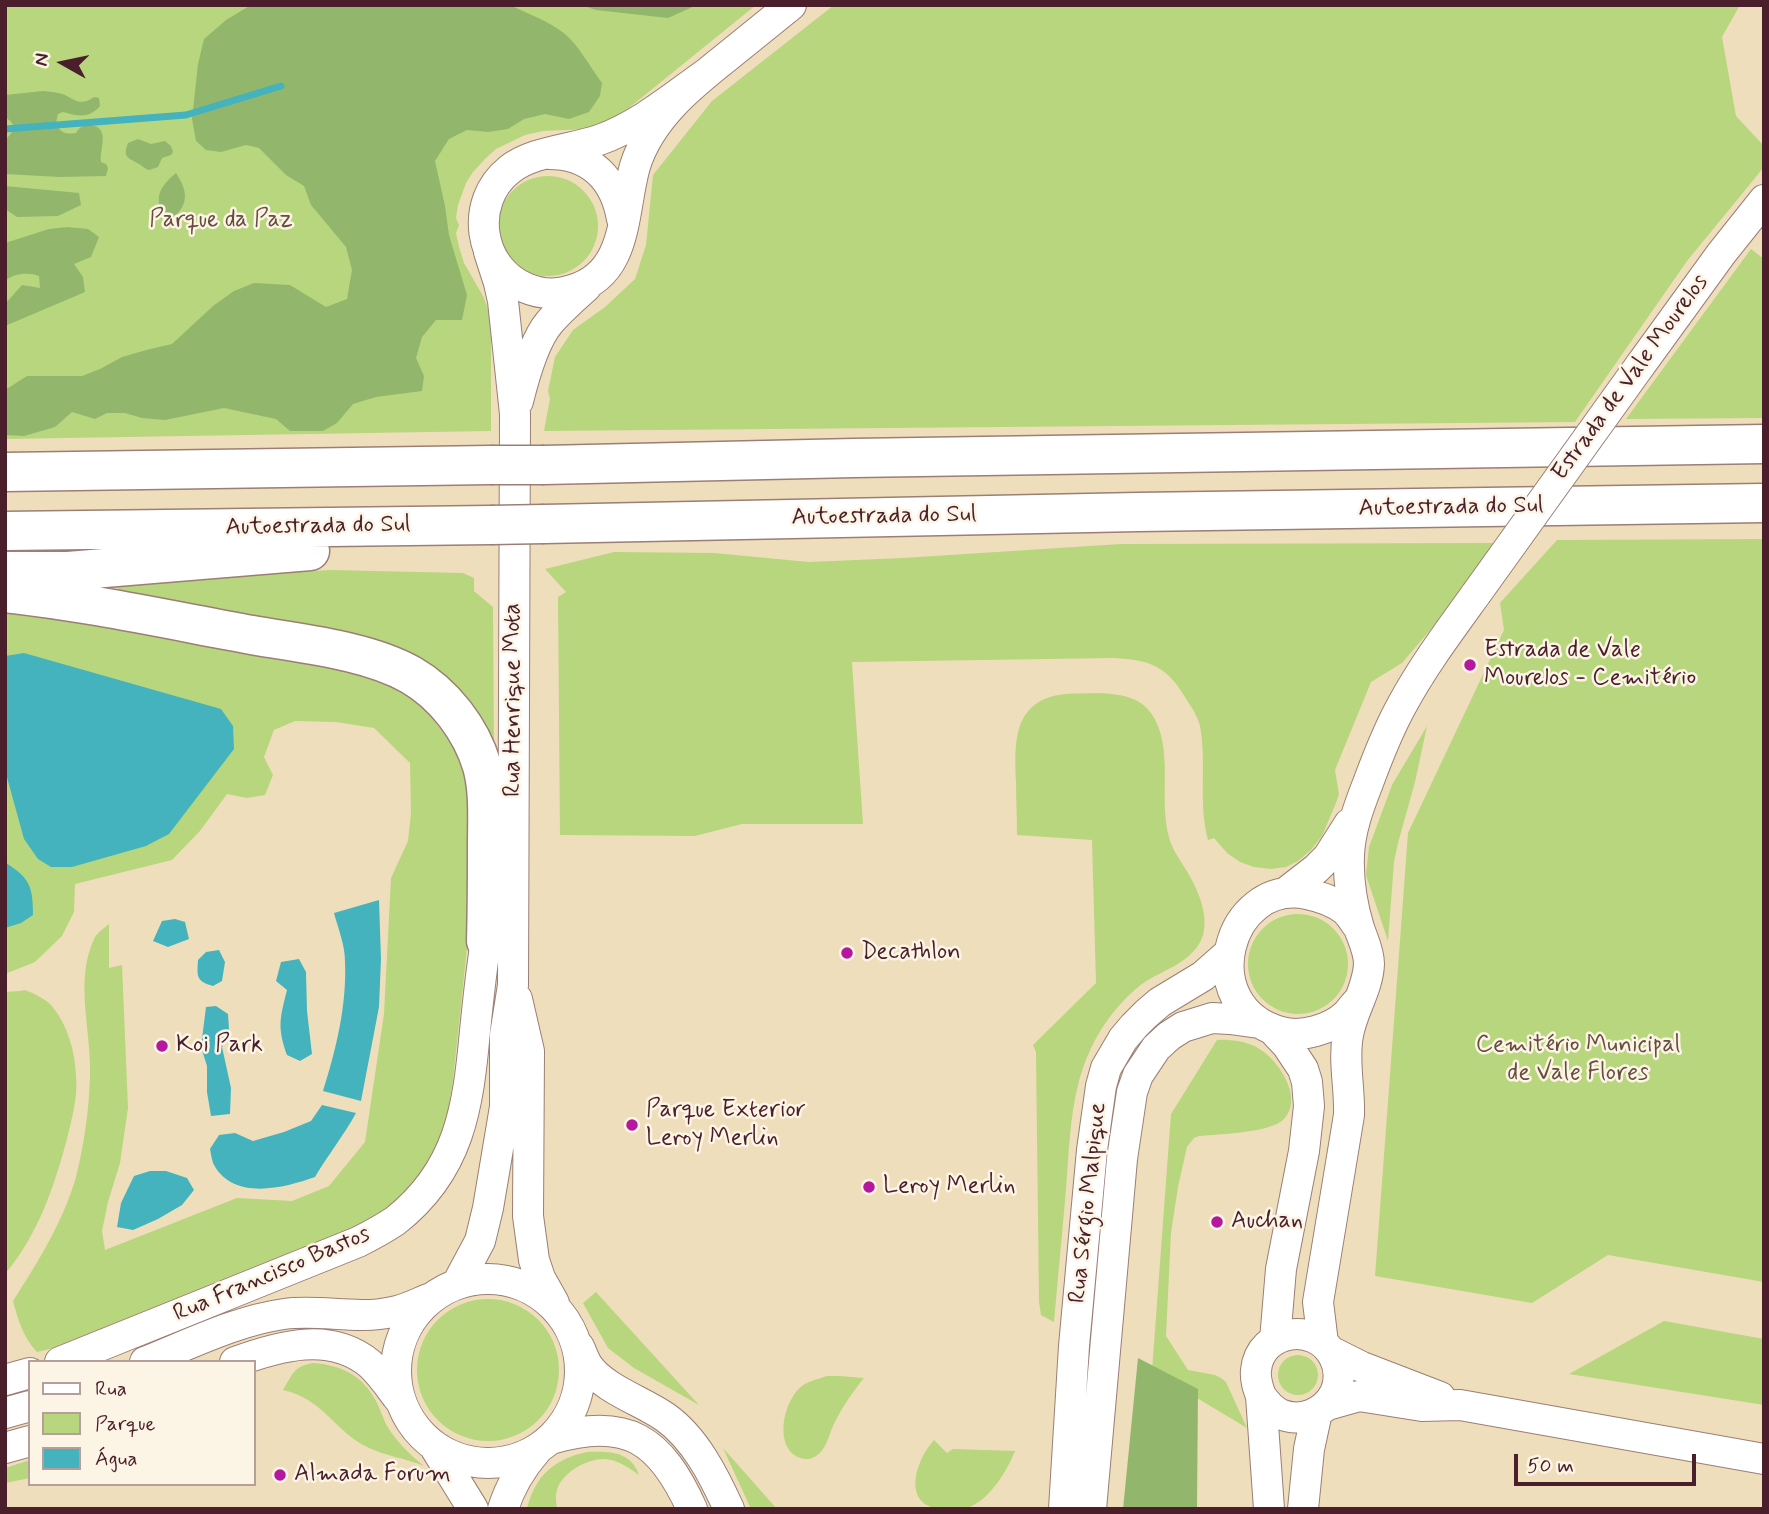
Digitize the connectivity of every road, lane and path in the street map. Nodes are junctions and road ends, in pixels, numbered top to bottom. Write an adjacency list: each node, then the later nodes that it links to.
1 (791, 5): 2 (street)
2 (707, 73): 3 (street); 5 (street)
3 (545, 154): 5 (street); 6 (street)
4 (1764, 200): 16 (street, Estrada de Vale Mourelos, bridge)
5 (622, 233): 7 (street)
6 (489, 252): 7 (street); 8 (street, Rua Henrique Mota)
7 (591, 282): 8 (street, Rua Henrique Mota)
8 (515, 414): 21 (street, Rua Henrique Mota)
9 (1764, 444): 10 (highway, bridge)
10 (5, 472)
11 (1764, 503): 12 (highway, Autoestrada do Sul, bridge)
12 (449, 525): 13 (highway, Autoestrada do Sul); 14 (highway)
13 (5, 531)
14 (5, 571)
15 (5, 593): 19 (highway)
16 (1357, 811): 17 (street, Estrada de Vale Mourelos); 18 (street, Estrada de Vale Mourelos)
17 (1285, 893): 18 (street, Estrada de Vale Mourelos); 20 (street, Estrada de Vale Mourelos)
18 (1359, 928): 22 (street, Estrada de Vale Mourelos)
19 (486, 941): 24 (street); 30 (street, Rua Francisco Bastos)
20 (1228, 954): 23 (street, Estrada de Vale Mourelos); 50 (street, Rua Sérgio Malpique)
21 (513, 985): 24 (street, Rua Henrique Mota); 27 (street, Rua Henrique Mota)
22 (1359, 999): 23 (street, Estrada de Vale Mourelos); 29 (street, Estrada de Vale Mourelos)
23 (1265, 1026): 28 (street, Estrada de Vale Mourelos); 51 (street, Rua Sérgio Malpique)
24 (494, 1165): 25 (street, Rua Henrique Mota)
25 (458, 1282): 26 (street); 27 (street)
26 (429, 1298): 31 (street); 36 (street)
27 (570, 1329): 42 (street); 49 (street)
28 (1275, 1340): 29 (street); 35 (street, Estrada de Vale Mourelos)
29 (1327, 1347): 37 (street); 39 (street, Estrada de Vale Mourelos)
30 (65, 1360)
31 (150, 1360)
32 (240, 1360): 36 (street)
33 (28, 1374): 34 (street)
34 (5, 1380)
35 (1261, 1396): 39 (street); 52 (street, Estrada de Vale Mourelos)
36 (398, 1398): 44 (street)
37 (1460, 1405): 39 (street); 45 (street)
38 (28, 1407): 40 (street)
39 (1322, 1409): 53 (street, Estrada de Vale Mourelos)
40 (5, 1413)
41 (28, 1442): 43 (street)
42 (544, 1445): 44 (street); 47 (street); 48 (street)
43 (5, 1448)
44 (436, 1449): 46 (street)
45 (1764, 1459)
46 (473, 1509)
47 (503, 1509)
48 (692, 1509)
49 (729, 1509)
50 (1064, 1509)
51 (1090, 1509)
52 (1269, 1509)
53 (1303, 1509)

